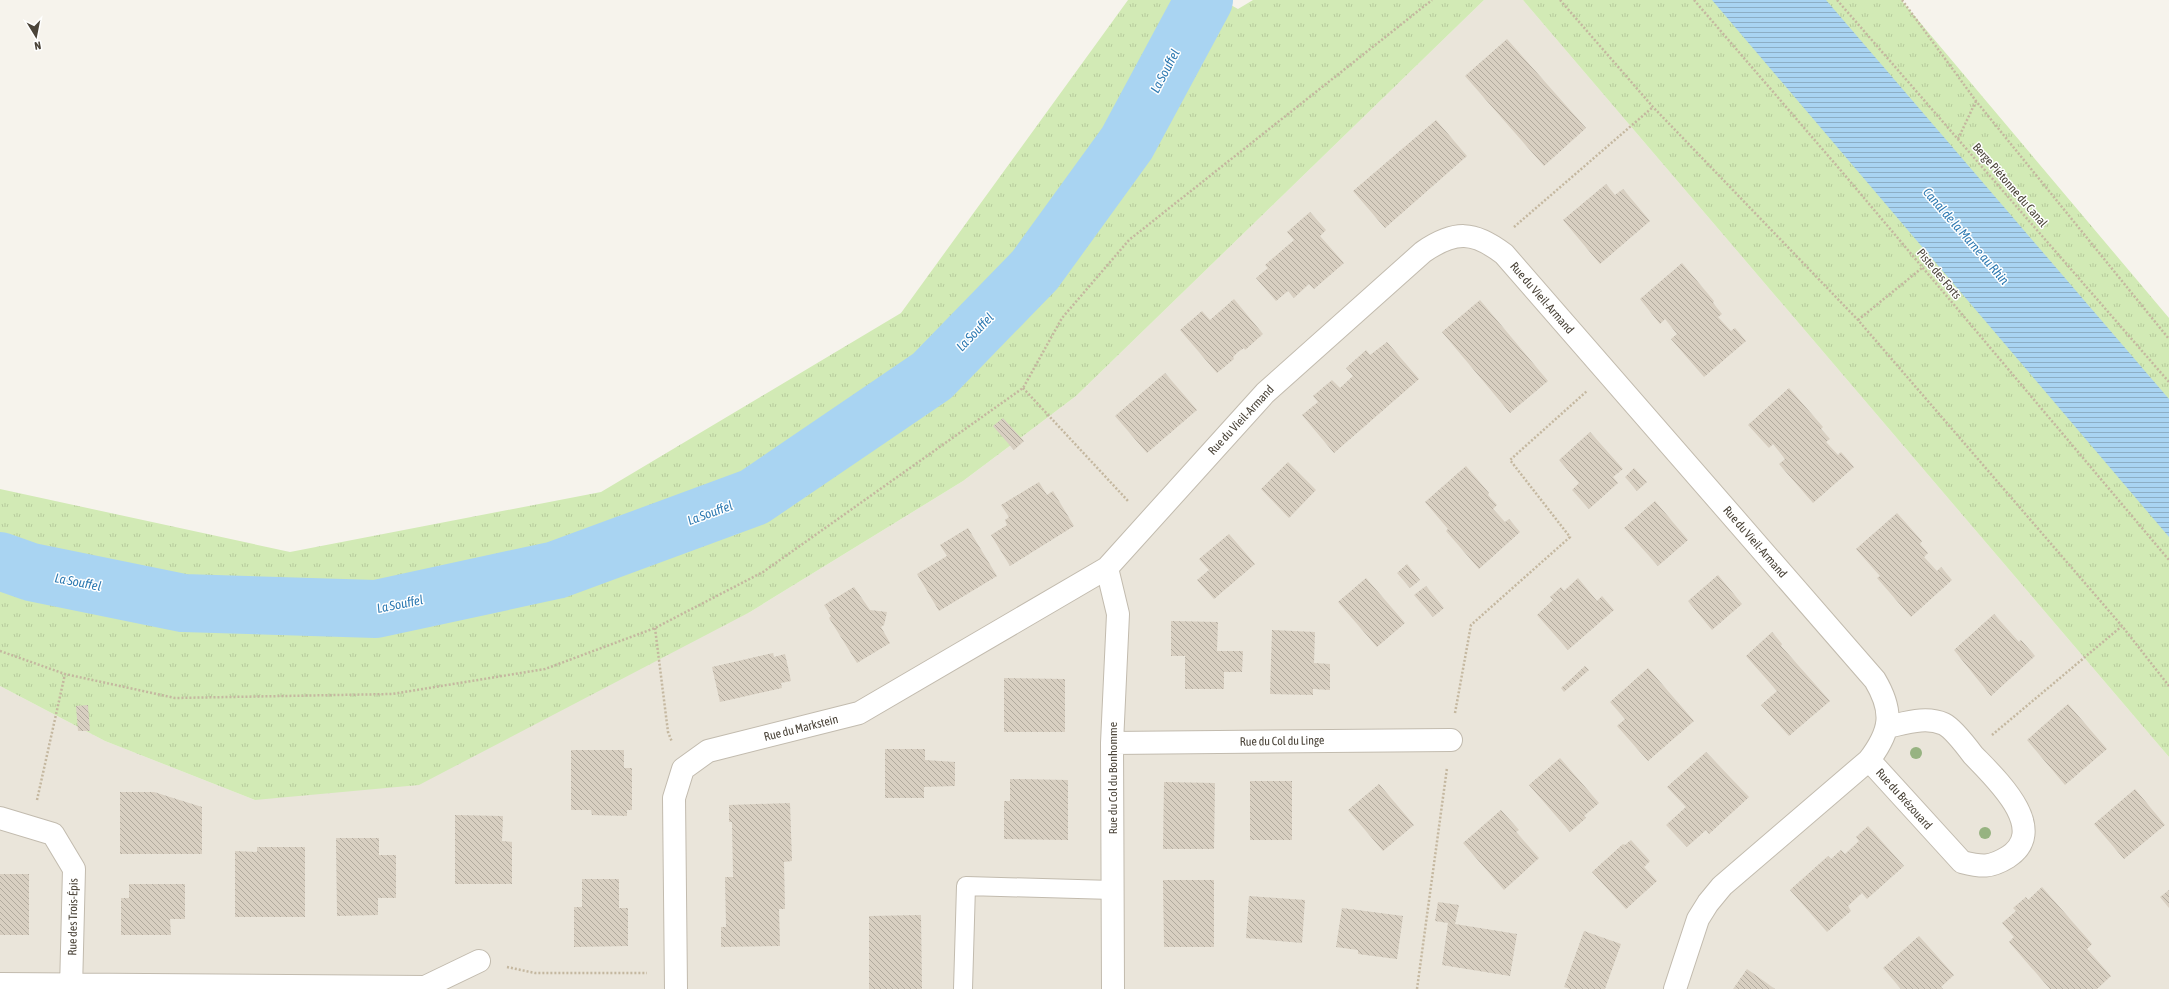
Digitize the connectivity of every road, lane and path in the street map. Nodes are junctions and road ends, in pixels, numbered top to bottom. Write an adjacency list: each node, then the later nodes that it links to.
1 (1432, 0): 15 (path)
2 (1560, 0): 7 (path)
3 (1694, 0): 10 (path, Piste des Forts)
4 (1837, 0): 8 (path, Berge Piétonne du Canal)
5 (1902, 0): 6 (path)
6 (1976, 101): 8 (path); 12 (path)
7 (1654, 107): 9 (path); 11 (path)
8 (1958, 139): 14 (path, Berge Piétonne du Canal)
9 (1493, 246): 13 (street, Rue du Vieil-Armand); 16 (street, Rue du Vieil-Armand)
10 (1922, 268): 11 (path); 17 (path, Piste des Forts)
11 (1858, 320): 19 (path)
12 (2169, 339)
13 (1608, 373): 24 (street, Rue du Vieil-Armand); 25 (path)
14 (2169, 382)
15 (1023, 388): 16 (path); 20 (path)
16 (1148, 523): 18 (street, Rue du Vieil-Armand)
17 (2169, 560)
18 (1107, 568): 26 (street, Rue du Col du Bonhomme); 29 (street, Rue du Markstein)
19 (2122, 626): 23 (path); 27 (path)
20 (655, 628): 22 (path); 29 (path)
21 (0, 651): 22 (path)
22 (65, 674): 31 (path)
23 (2169, 686)
24 (1887, 727): 27 (street, Rue du Brézouard); 28 (street, Rue du Vieil-Armand)
25 (1451, 740): 26 (street, Rue du Col du Linge); 39 (path)
26 (1112, 743): 32 (street, Rue du Col du Bonhomme)
27 (1972, 753): 28 (street, Rue du Brézouard)
28 (1869, 760): 40 (street, Rue du Brézouard)
29 (683, 769): 34 (street)
30 (0, 818): 31 (street, Rue des Trois-Épis)
31 (31, 826): 36 (street, Rue des Trois-Épis)
32 (1113, 890): 37 (lane); 38 (street, Rue du Col du Bonhomme)
33 (479, 961): 34 (path); 36 (street)
34 (676, 981)
35 (0, 984): 36 (street)
36 (71, 987)
37 (963, 989)
38 (1114, 989)
39 (1417, 989)
40 (1675, 989)

